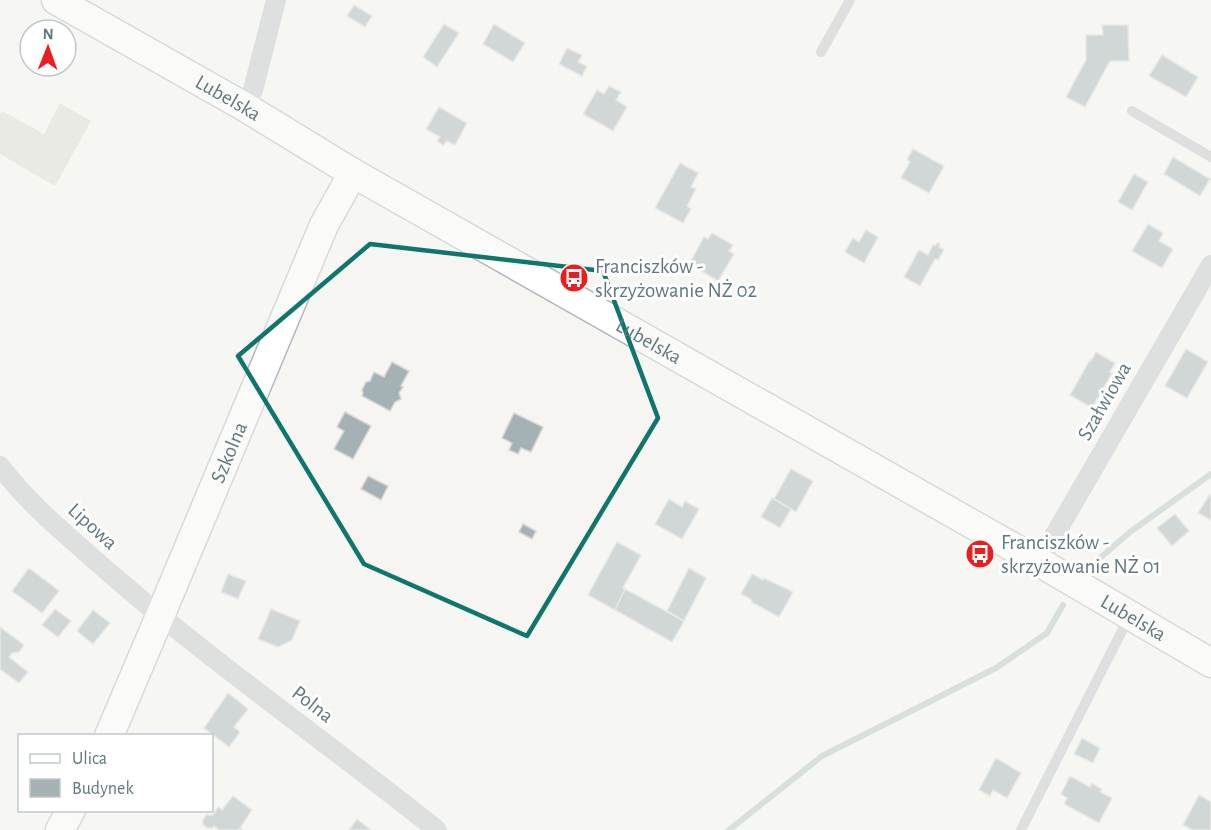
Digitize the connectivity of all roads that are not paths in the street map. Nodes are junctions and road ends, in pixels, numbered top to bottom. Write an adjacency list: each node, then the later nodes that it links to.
1 (56, 0): 5 (main road, Lubelska)
2 (276, 0): 5 (street)
3 (850, 0): 4 (lane)
4 (821, 52)
5 (245, 107): 8 (main road, Lubelska)
6 (1132, 111): 7 (lane)
7 (1211, 157)
8 (353, 173): 11 (main road, Lubelska); 13 (main road, Szkolna)
9 (1211, 265): 11 (street, Szałwiowa)
10 (0, 466): 13 (street, Lipowa)
11 (1039, 562): 12 (main road, Lubelska)
12 (1130, 615): 14 (main road, Lubelska); 19 (lane)
13 (160, 616): 15 (main road, Szkolna); 17 (street, Polna)
14 (1211, 663)
15 (109, 734)
16 (70, 812): 18 (main road)
17 (430, 828)
18 (60, 830)
19 (1021, 830)

